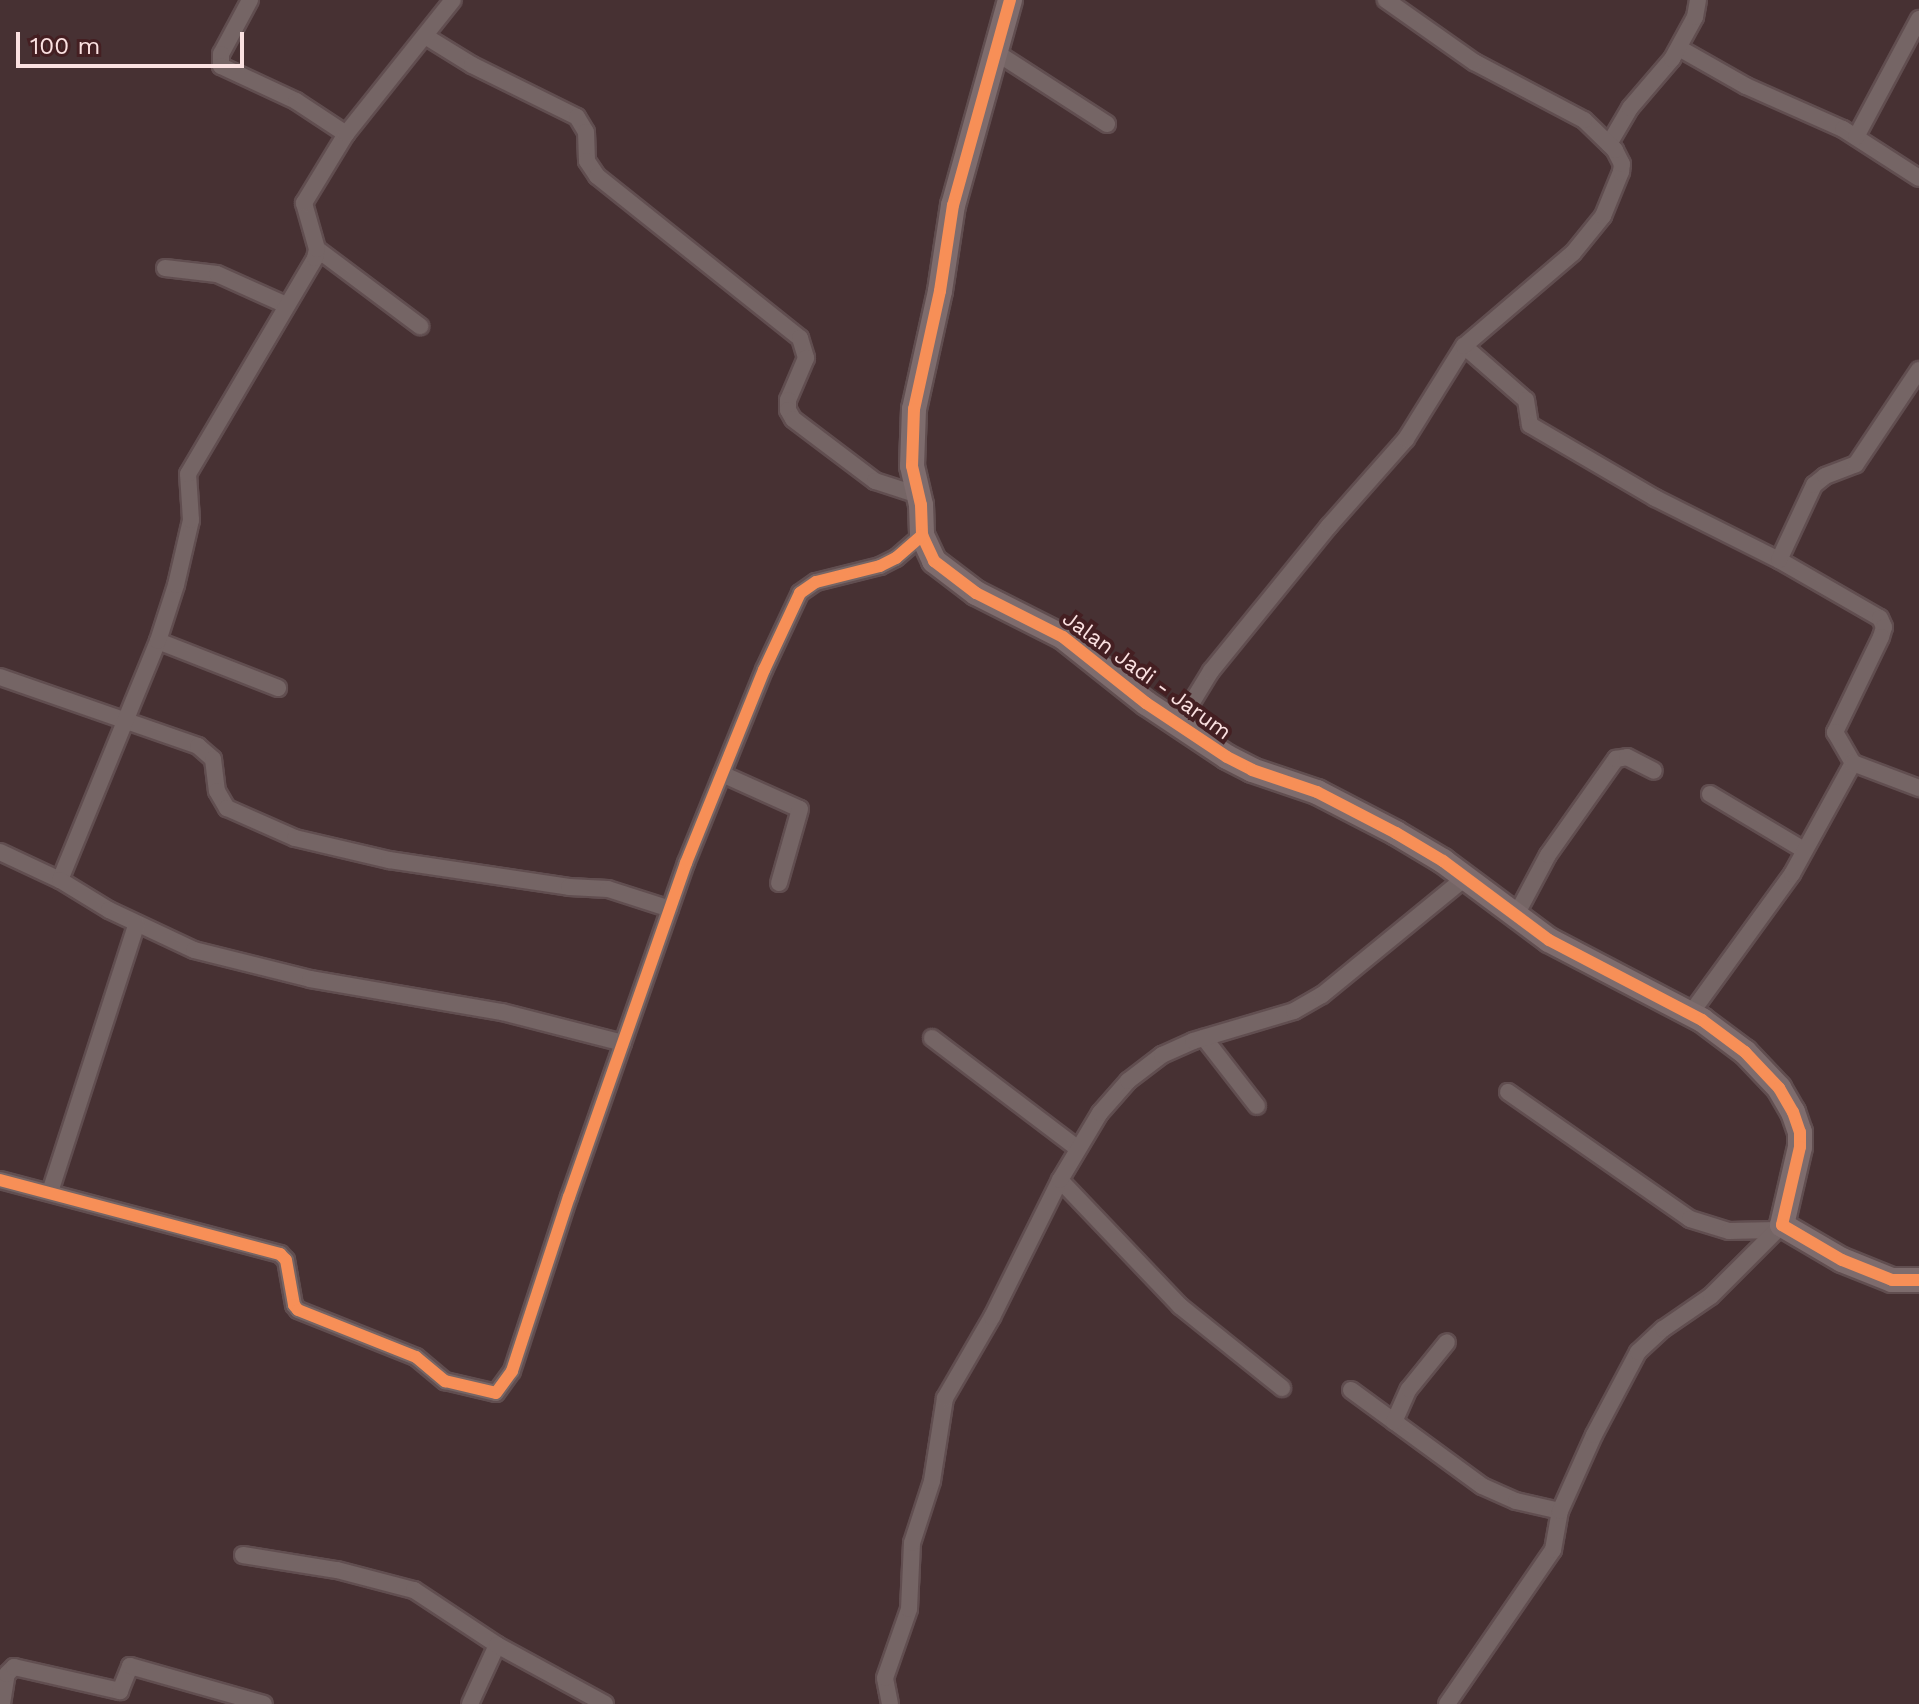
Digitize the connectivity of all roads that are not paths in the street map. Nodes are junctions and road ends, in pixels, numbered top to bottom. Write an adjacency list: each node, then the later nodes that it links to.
1 (250, 0): 11 (street)
2 (452, 0): 7 (street)
3 (1010, 0): 9 (street, Jalan Jadi - Jarum)
4 (1386, 0): 13 (street)
5 (1698, 0): 8 (street)
6 (1919, 19): 12 (street)
7 (425, 36): 11 (street); 21 (street)
8 (1679, 48): 12 (street); 13 (street)
9 (997, 53): 10 (street); 21 (street, Jalan Jadi - Jarum)
10 (1107, 124)
11 (346, 134): 15 (street)
12 (1856, 137): 14 (street)
13 (1609, 144): 19 (street)
14 (1919, 178)
15 (317, 249): 17 (street); 18 (street)
16 (165, 268): 17 (street)
17 (286, 305): 24 (street)
18 (420, 326)
19 (1464, 346): 23 (street); 28 (street)
20 (1919, 370): 23 (street)
21 (918, 495): 22 (street, Jalan Jadi - Jarum)
22 (922, 535): 28 (street, Jalan Jadi - Jarum); 31 (street)
23 (1779, 560): 29 (street)
24 (158, 641): 26 (street); 27 (street)
25 (0, 677): 27 (street)
26 (278, 688)
27 (126, 718): 37 (street); 39 (street)
28 (1178, 725): 36 (street, Jalan Jadi - Jarum)
29 (1853, 763): 32 (street); 34 (street)
30 (1654, 771): 40 (street)
31 (722, 774): 38 (street); 39 (street)
32 (1919, 788)
33 (1710, 794): 34 (street)
34 (1804, 850): 42 (street)
35 (0, 852): 37 (street)
36 (1465, 878): 40 (street, Jalan Jadi - Jarum); 44 (street)
37 (60, 880): 41 (street)
38 (779, 883)
39 (670, 909): 45 (street)
40 (1515, 917): 42 (street, Jalan Jadi - Jarum)
41 (136, 925): 45 (street); 51 (street)
42 (1691, 1013): 52 (street, Jalan Jadi - Jarum)
43 (932, 1038): 48 (street)
44 (1204, 1038): 47 (street); 48 (street)
45 (623, 1043): 51 (street)
46 (1508, 1092): 52 (street)
47 (1257, 1106)
48 (1078, 1149): 50 (street)
49 (0, 1180): 51 (street)
50 (1060, 1180): 55 (street); 66 (street)
51 (50, 1192)
52 (1779, 1228): 53 (street); 58 (street)
53 (1919, 1280)
54 (1447, 1342): 57 (street)
55 (1282, 1388)
56 (1351, 1390): 57 (street)
57 (1394, 1422): 58 (street)
58 (1560, 1511): 67 (street)
59 (243, 1555): 60 (street)
60 (497, 1645): 64 (street); 65 (street)
61 (119, 1698): 62 (street); 63 (street)
62 (2, 1704)
63 (264, 1704)
64 (470, 1704)
65 (605, 1704)
66 (890, 1704)
67 (1447, 1704)

